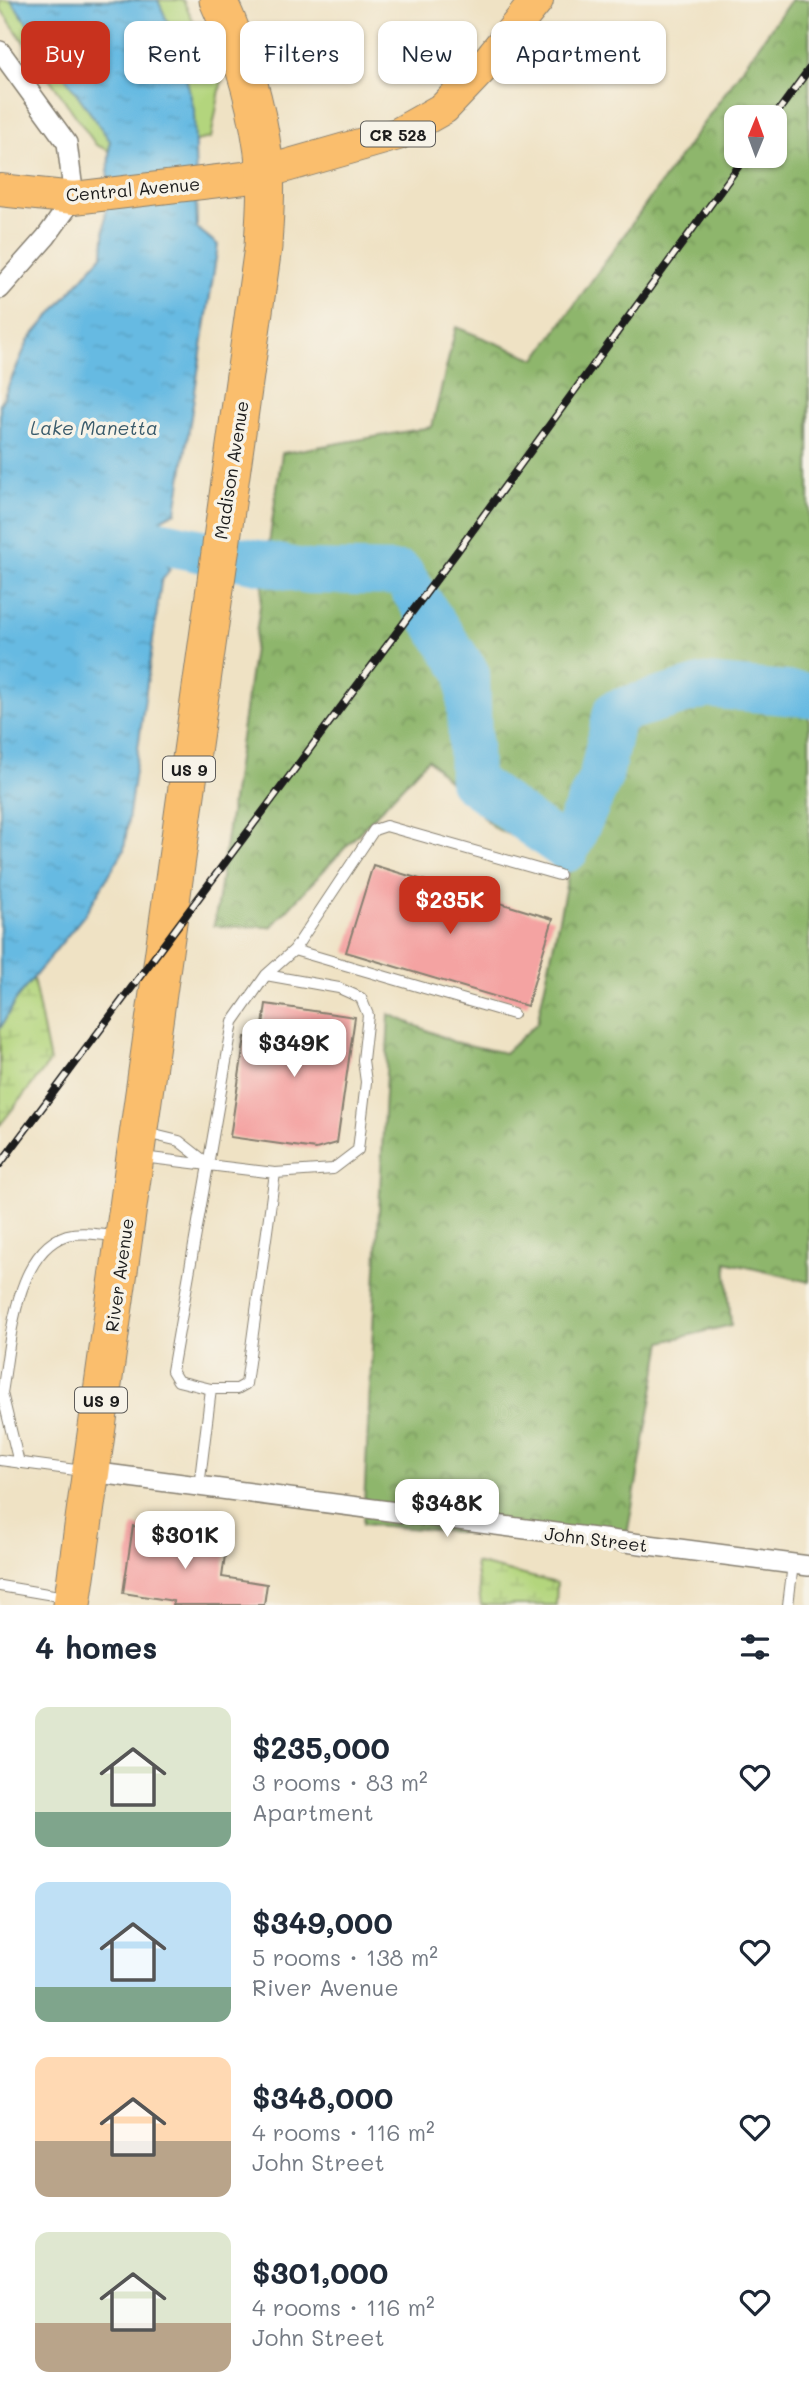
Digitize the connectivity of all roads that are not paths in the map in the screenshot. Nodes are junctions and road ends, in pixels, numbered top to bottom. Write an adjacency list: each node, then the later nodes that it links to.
1 (219, 0): 4 (highway, Madison Avenue / US 9)
2 (537, 0): 4 (main road, CR 528)
3 (0, 51): 6 (street)
4 (258, 175): 6 (main road, Central Avenue / CR 528); 9 (highway, Madison Avenue / US 9)
5 (0, 190): 6 (main road, Central Avenue / CR 528)
6 (78, 198): 7 (street)
7 (0, 289)
8 (559, 875): 10 (lane)
9 (165, 946): 13 (highway, River Avenue / US 9)
10 (294, 950): 11 (lane); 12 (lane)
11 (266, 975): 14 (lane); 15 (lane)
12 (513, 1014)
13 (138, 1144): 14 (lane); 14 (lane); 16 (highway, River Avenue / US 9)
14 (207, 1163): 15 (lane); 17 (lane)
15 (275, 1173): 17 (lane)
16 (125, 1237): 18 (lane); 21 (highway, River Avenue / US 9)
17 (211, 1389): 22 (lane)
18 (1, 1395): 20 (lane)
19 (0, 1460): 20 (lane)
20 (19, 1463): 21 (lane)
21 (91, 1472): 22 (street, John Street); 25 (highway, River Avenue / US 9)
22 (199, 1487): 23 (street, John Street)
23 (801, 1565): 26 (lane)
24 (0, 1586): 25 (lane)
25 (72, 1602)
26 (788, 1605)

